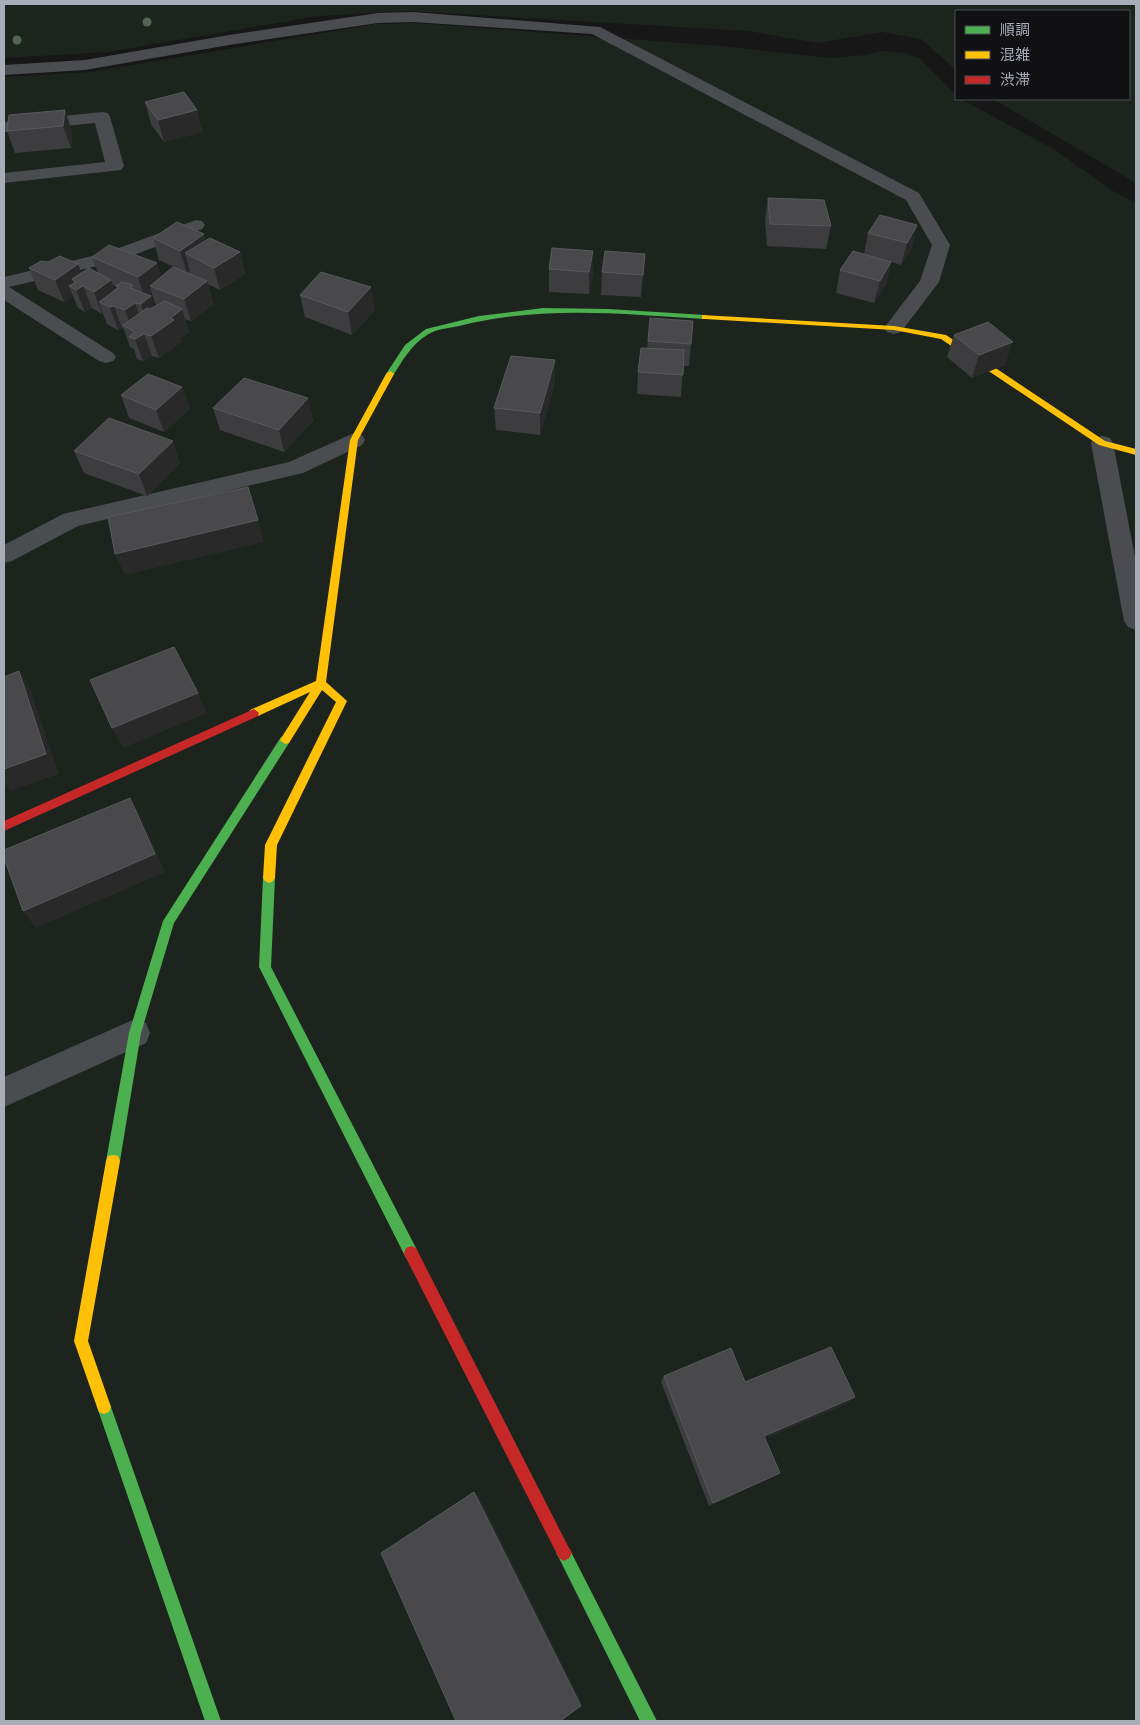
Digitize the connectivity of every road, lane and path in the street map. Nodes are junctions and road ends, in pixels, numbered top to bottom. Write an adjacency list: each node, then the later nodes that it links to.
1 (4, 70): 7 (street)
2 (4, 127): 3 (street)
3 (4, 178)
4 (196, 225): 5 (street)
5 (4, 283)
6 (4, 292): 8 (street)
7 (894, 328): 9 (street); 10 (street)
8 (106, 357)
9 (354, 440): 12 (street); 14 (street)
10 (1102, 444): 11 (street); 13 (street)
11 (1136, 452)
12 (4, 555)
13 (1136, 621)
14 (321, 683): 15 (street); 16 (street); 19 (street)
15 (4, 826)
16 (135, 1033): 17 (street); 18 (street)
17 (4, 1092)
18 (213, 1721)
19 (649, 1721)

